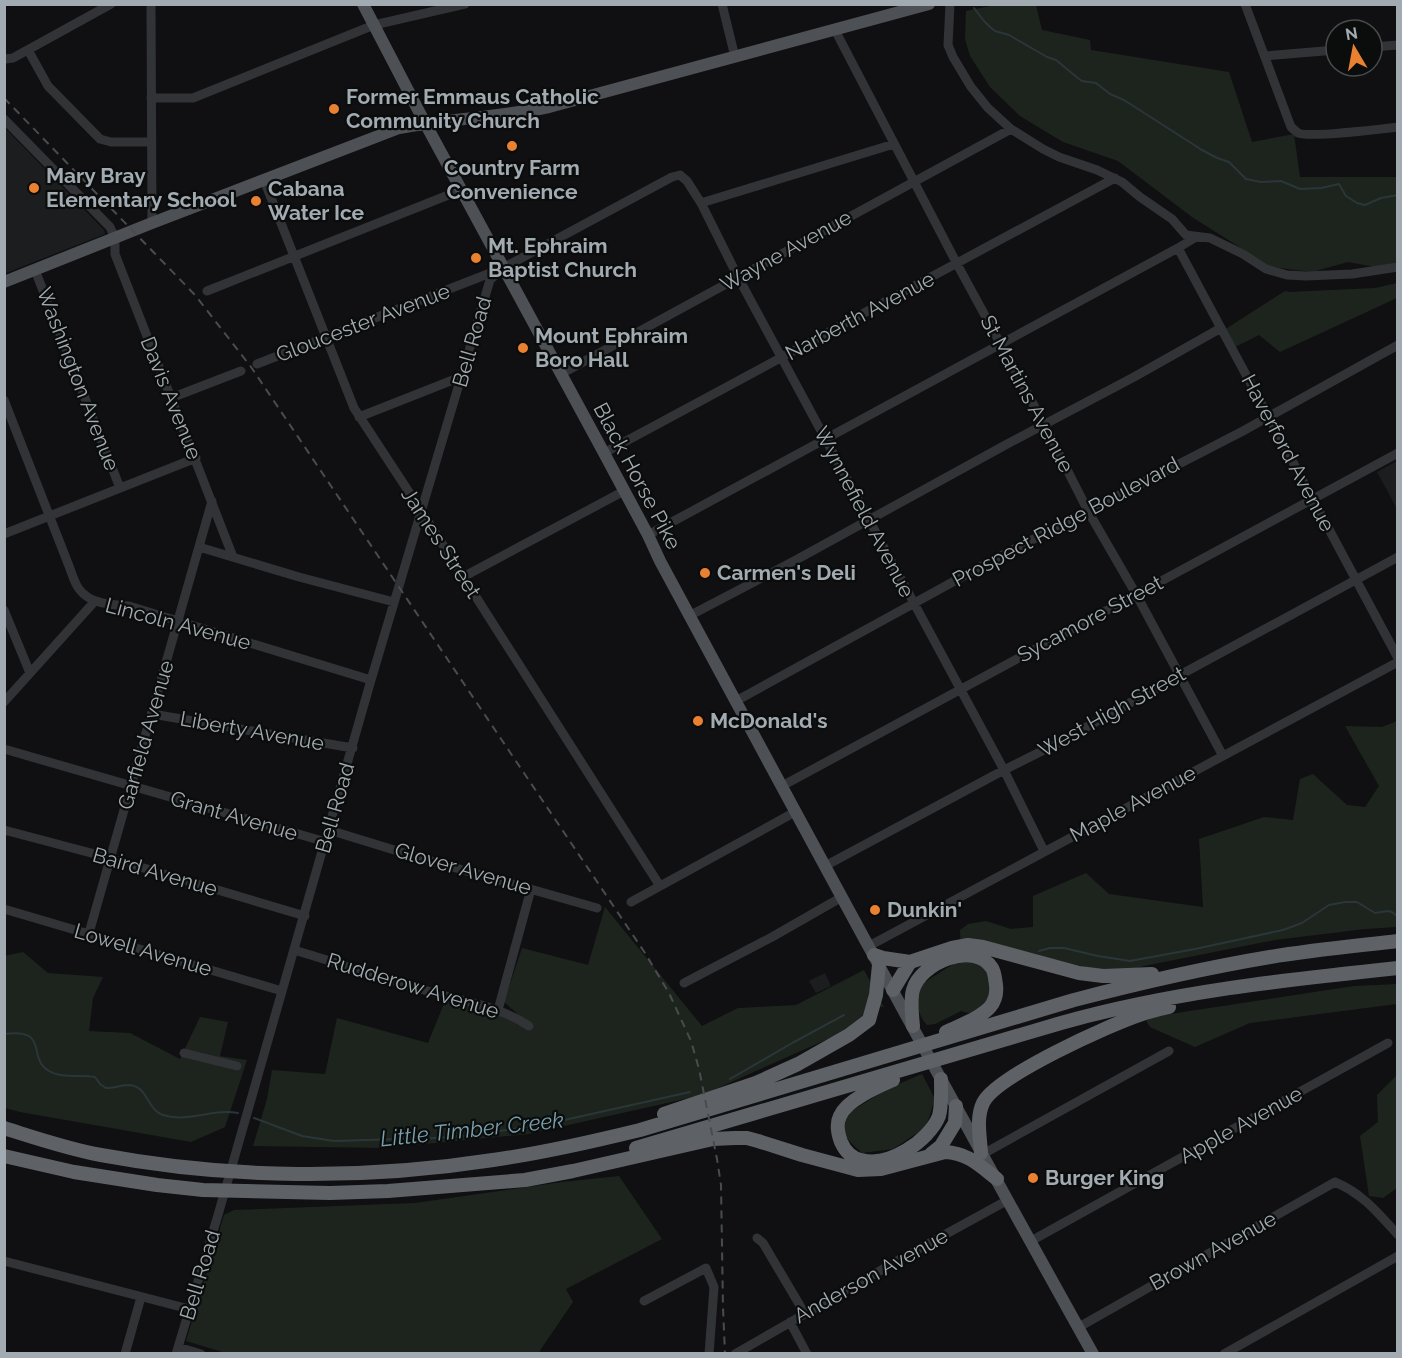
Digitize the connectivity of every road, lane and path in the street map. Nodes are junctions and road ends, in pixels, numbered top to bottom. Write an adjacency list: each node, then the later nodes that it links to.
1 (111, 4): 11 (street)
2 (151, 4): 16 (street)
3 (363, 4): 9 (main road, Black Horse Pike)
4 (465, 4): 9 (street)
5 (722, 4): 14 (street)
6 (929, 4): 10 (main road)
7 (950, 4): 20 (street)
8 (1245, 4): 13 (street)
9 (374, 26): 16 (street); 18 (main road, Black Horse Pike)
10 (835, 30): 14 (main road); 22 (street, St Martins Avenue)
11 (28, 50): 15 (street); 21 (street)
12 (1324, 51): 13 (street)
13 (1265, 56): 19 (street)
14 (735, 57): 18 (main road)
15 (5, 59)
16 (151, 98): 21 (street)
17 (5, 120): 31 (street)
18 (425, 123): 25 (main road); 27 (main road, Black Horse Pike)
19 (1398, 127)
20 (1011, 129): 24 (street); 26 (street, Wayne Avenue)
21 (151, 142): 29 (street)
22 (894, 144): 26 (street, St Martins Avenue); 28 (street)
23 (680, 176): 28 (street, Wynnefield Avenue); 36 (street, Gloucester Avenue)
24 (1115, 178): 30 (street); 34 (street, Narberth Avenue)
25 (264, 180): 29 (main road); 33 (street, James Street)
26 (914, 182): 34 (street, St Martins Avenue); 38 (street, Wayne Avenue)
27 (461, 190): 33 (street); 36 (main road, Black Horse Pike)
28 (700, 203): 38 (street, Wynnefield Avenue)
29 (152, 223): 31 (main road)
30 (1196, 237): 32 (street); 35 (street)
31 (114, 238): 37 (main road); 50 (street, Davis Avenue)
32 (1178, 248): 41 (street, Haverford Avenue); 43 (street)
33 (293, 257): 40 (street); 42 (street, James Street)
34 (957, 264): 43 (street, St Martins Avenue); 45 (street, Narberth Avenue)
35 (1398, 267)
36 (503, 268): 42 (street, Gloucester Avenue); 48 (main road, Black Horse Pike); 49 (street, Bell Road)
37 (35, 270): 39 (main road); 59 (street, Washington Avenue)
38 (738, 277): 45 (street, Wynnefield Avenue); 48 (street, Wayne Avenue)
39 (4, 282)
40 (207, 291)
41 (1221, 328): 52 (street, Haverford Avenue); 54 (street)
42 (326, 337): 46 (street, Gloucester Avenue); 53 (street, James Street)
43 (1001, 344): 54 (street, St Martins Avenue); 55 (street)
44 (1398, 345): 52 (street, Prospect Ridge Boulevard)
45 (782, 358): 55 (street, Wynnefield Avenue); 56 (street, Narberth Avenue)
46 (257, 364)
47 (241, 371): 50 (street)
48 (561, 374): 56 (main road, Black Horse Pike)
49 (462, 376): 53 (street); 64 (street, Bell Road)
50 (171, 398): 58 (street, Davis Avenue)
51 (4, 400): 65 (street, Lincoln Avenue)
52 (1268, 416): 61 (street, Haverford Avenue); 63 (street, Prospect Ridge Boulevard)
53 (359, 417): 64 (street, James Street)
54 (1044, 424): 63 (street, St Martins Avenue); 66 (street)
55 (825, 440): 66 (street, Wynnefield Avenue); 68 (street)
56 (604, 453): 60 (main road, Black Horse Pike)
57 (1398, 453): 61 (street, Sycamore Street)
58 (196, 458): 59 (street); 62 (street, Davis Avenue)
59 (120, 488): 65 (street)
60 (624, 491): 68 (main road, Black Horse Pike); 72 (street)
61 (1313, 499): 73 (street, Haverford Avenue); 74 (street, Sycamore Street)
62 (212, 501): 69 (street, Garfield Avenue); 70 (street, Davis Avenue)
63 (1088, 511): 74 (street, St Martins Avenue); 77 (street, Prospect Ridge Boulevard)
64 (422, 512): 72 (street, James Street); 76 (street, Bell Road)
65 (50, 517): 67 (street); 75 (street, Lincoln Avenue)
66 (868, 521): 77 (street, Wynnefield Avenue); 79 (street)
67 (4, 534)
68 (648, 535): 79 (main road, Black Horse Pike)
69 (199, 547): 70 (street); 80 (street, Garfield Avenue)
70 (233, 557): 76 (street)
71 (1398, 557): 73 (street, West High Street)
72 (463, 577): 102 (street, James Street)
73 (1356, 580): 81 (street, Haverford Avenue); 83 (street, West High Street)
74 (1136, 594): 83 (street, St Martins Avenue); 85 (street, Sycamore Street)
75 (95, 601): 80 (street, Lincoln Avenue); 82 (street)
76 (394, 602): 84 (street, Bell Road)
77 (913, 603): 85 (street, Wynnefield Avenue); 86 (street, Prospect Ridge Boulevard)
78 (4, 610): 82 (street)
79 (689, 615): 86 (main road, Black Horse Pike)
80 (178, 622): 84 (street, Lincoln Avenue); 88 (street, Garfield Avenue)
81 (1398, 660): 91 (street, Maple Avenue)
82 (30, 673): 87 (street)
83 (1180, 675): 91 (street, St Martins Avenue); 92 (street, West High Street)
84 (371, 680): 89 (street, Bell Road)
85 (960, 690): 92 (street, Wynnefield Avenue); 94 (street, Sycamore Street)
86 (736, 701): 94 (main road, Black Horse Pike)
87 (4, 702)
88 (152, 714): 89 (street, Liberty Avenue); 93 (street, Garfield Avenue)
89 (353, 748): 97 (street, Bell Road)
90 (4, 749): 93 (street, Grant Avenue)
91 (1223, 756): 99 (street, Maple Avenue)
92 (1004, 770): 99 (street, Wynnefield Avenue); 101 (street, West High Street)
93 (131, 786): 98 (street, Grant Avenue); 100 (street, Garfield Avenue)
94 (782, 786): 95 (main road, Black Horse Pike)
95 (795, 812): 101 (main road, Black Horse Pike); 102 (street)
96 (4, 830): 100 (street, Baird Avenue)
97 (329, 830): 98 (street, Bell Road); 103 (street, Glover Avenue)
98 (326, 842): 108 (street, Bell Road)
99 (1044, 851): 112 (street, Maple Avenue)
100 (110, 858): 108 (street, Baird Avenue); 109 (street, Garfield Avenue)
101 (825, 867): 104 (main road, Black Horse Pike)
102 (660, 886): 105 (street)
103 (531, 889): 106 (street, Glover Avenue); 120 (street)
104 (842, 897): 112 (main road, Black Horse Pike); 116 (street)
105 (631, 902)
106 (597, 908)
107 (4, 909): 109 (street, Lowell Avenue)
108 (304, 916): 111 (street, Bell Road)
109 (89, 933): 118 (street, Lowell Avenue)
110 (1398, 941): 115 (highway)
111 (294, 950): 118 (street, Bell Road); 120 (street, Rudderow Avenue)
112 (874, 955): 113 (highway); 117 (main road, Black Horse Pike); 132 (highway)
113 (910, 962): 115 (highway); 117 (highway)
114 (1398, 968): 119 (highway)
115 (1186, 973): 127 (highway)
116 (684, 983)
117 (893, 990): 122 (main road, Black Horse Pike)
118 (282, 991): 146 (street, Bell Road)
119 (1204, 992): 124 (highway); 133 (highway)
120 (498, 1010): 121 (street, Rudderow Avenue)
121 (529, 1026)
122 (913, 1026): 127 (highway); 129 (main road)
123 (1388, 1042): 141 (street, Apple Avenue)
124 (976, 1049): 129 (highway); 137 (highway)
125 (1169, 1051): 133 (street)
126 (184, 1053): 128 (street)
127 (896, 1054): 132 (highway)
128 (237, 1066)
129 (939, 1075): 130 (main road)
130 (956, 1106): 133 (main road); 135 (highway)
131 (4, 1128): 132 (highway)
132 (566, 1147)
133 (982, 1154): 136 (main road)
134 (4, 1156): 137 (highway)
135 (921, 1158): 136 (highway); 137 (highway)
136 (997, 1179): 138 (main road)
137 (455, 1186)
138 (1008, 1200): 141 (main road); 147 (street, Anderson Avenue)
139 (1398, 1235): 149 (street, Brown Avenue)
140 (757, 1238): 147 (street)
141 (1031, 1241): 149 (main road)
142 (1398, 1256): 157 (street)
143 (4, 1261): 144 (street)
144 (141, 1297): 146 (street); 151 (street)
145 (644, 1301): 153 (street)
146 (189, 1309): 150 (street, Bell Road)
147 (805, 1314): 148 (street, Anderson Avenue)
148 (790, 1322): 154 (street, Anderson Avenue); 155 (street)
149 (1078, 1327): 156 (main road)
150 (177, 1350): 152 (street)
151 (125, 1353)
152 (201, 1353)
153 (709, 1353)
154 (735, 1353)
155 (807, 1353)
156 (1093, 1353)
157 (1224, 1353)

